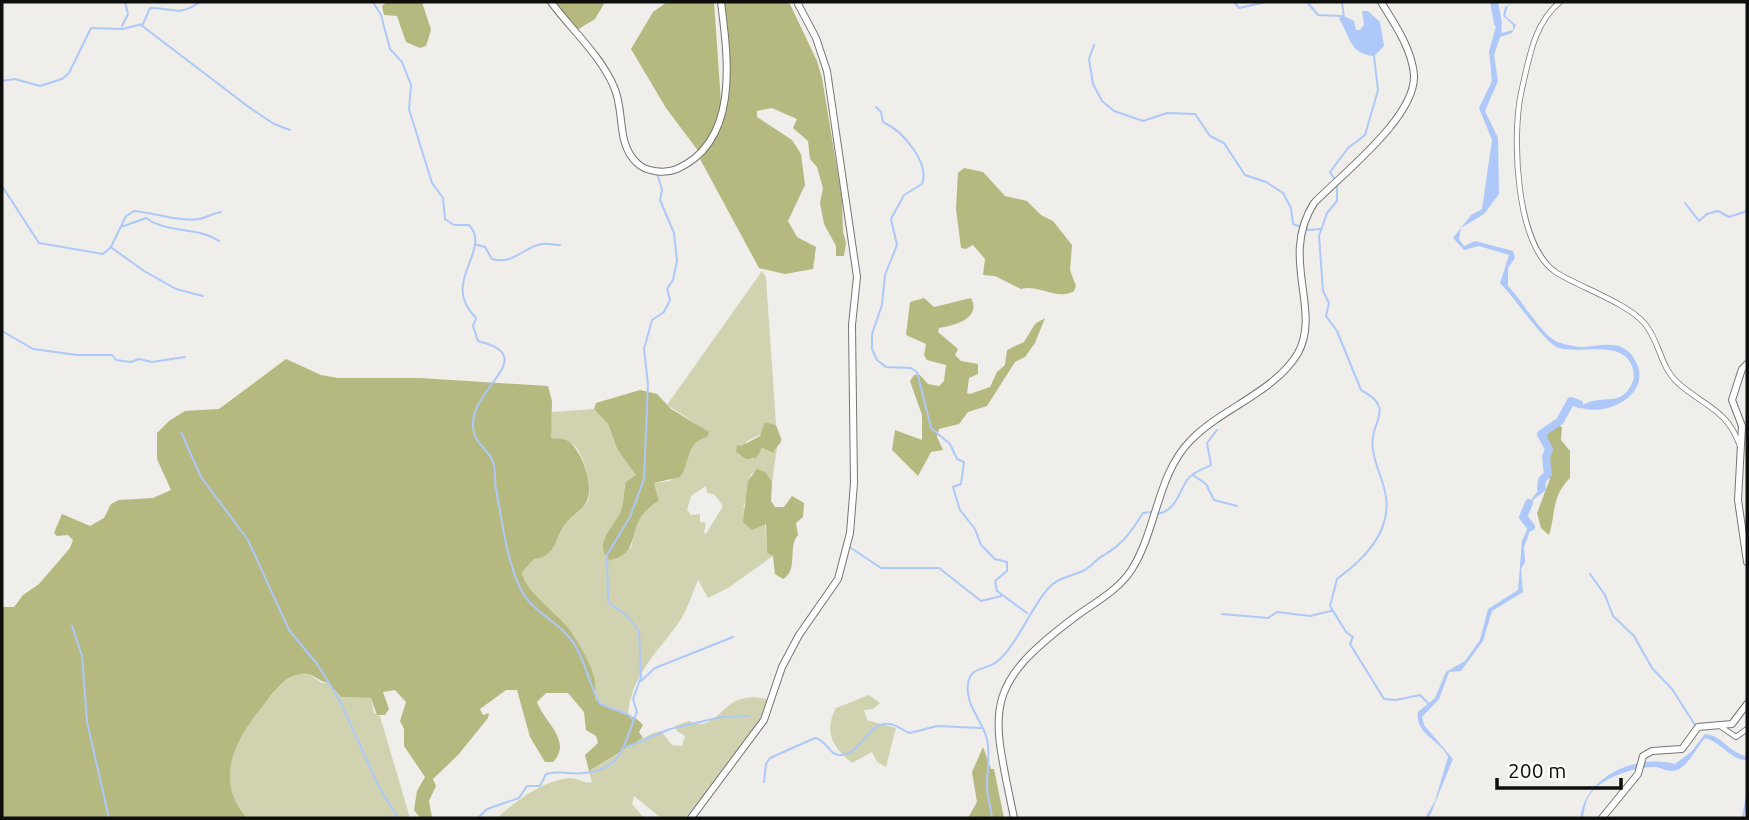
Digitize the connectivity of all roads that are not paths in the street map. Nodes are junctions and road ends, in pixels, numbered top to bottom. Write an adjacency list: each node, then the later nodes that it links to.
1 (551, 2): 2 (street)
2 (721, 2)
3 (797, 2): 12 (street)
4 (1381, 2): 13 (street)
5 (1560, 2): 7 (street)
6 (1747, 364): 7 (street)
7 (1742, 452): 8 (street)
8 (1747, 562)
9 (1747, 704): 10 (street)
10 (1719, 724): 11 (street); 14 (street)
11 (1747, 729)
12 (691, 818)
13 (1014, 818)
14 (1602, 818)

